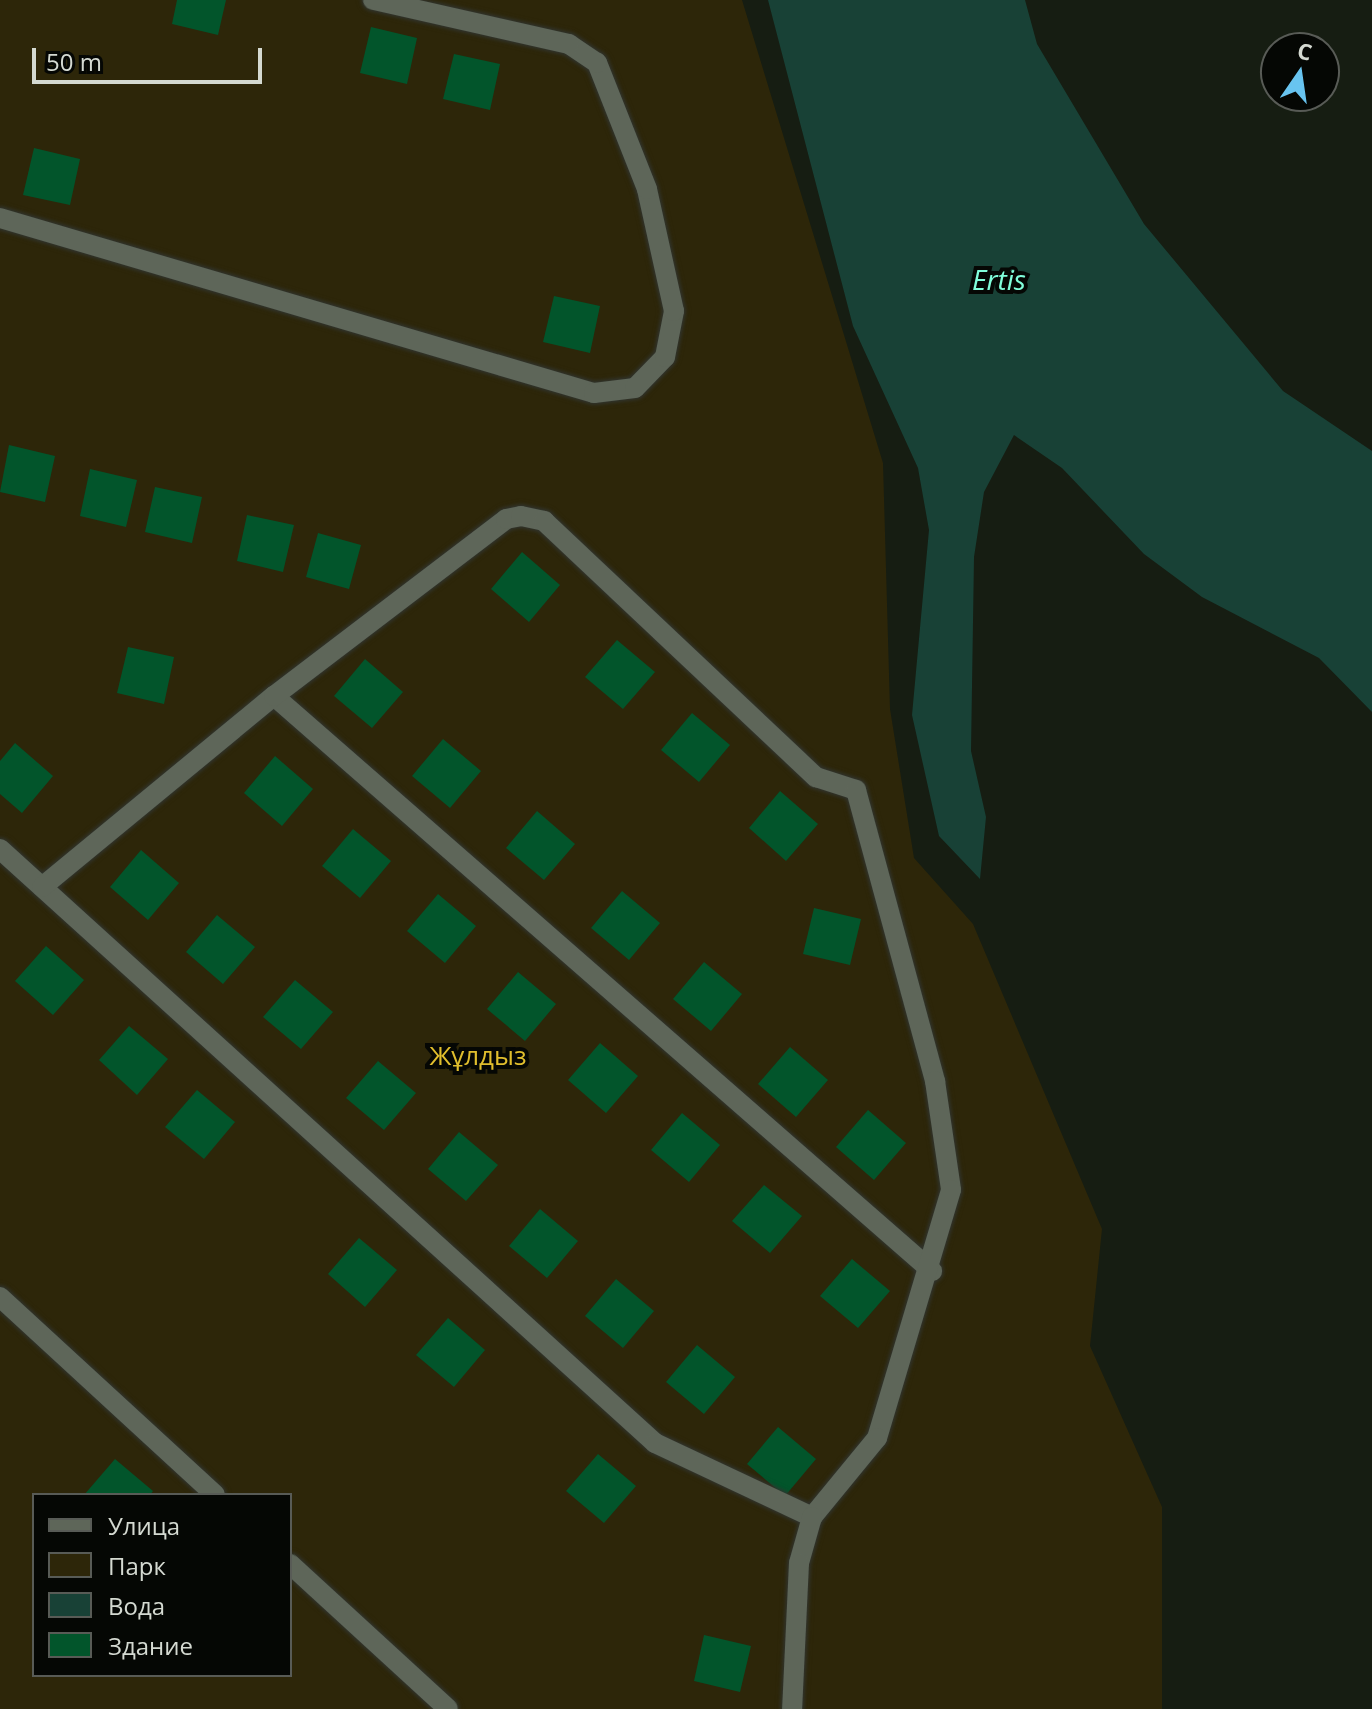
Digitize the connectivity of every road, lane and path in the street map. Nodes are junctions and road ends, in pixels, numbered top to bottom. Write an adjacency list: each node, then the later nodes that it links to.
1 (373, 0): 2 (street)
2 (0, 218)
3 (274, 696): 5 (street); 6 (street); 6 (street)
4 (0, 849): 5 (street)
5 (42, 887): 9 (street)
6 (932, 1271): 9 (street)
7 (0, 1297): 8 (street)
8 (213, 1493)
9 (812, 1517): 12 (street)
10 (292, 1566): 11 (street)
11 (448, 1709)
12 (792, 1709)

